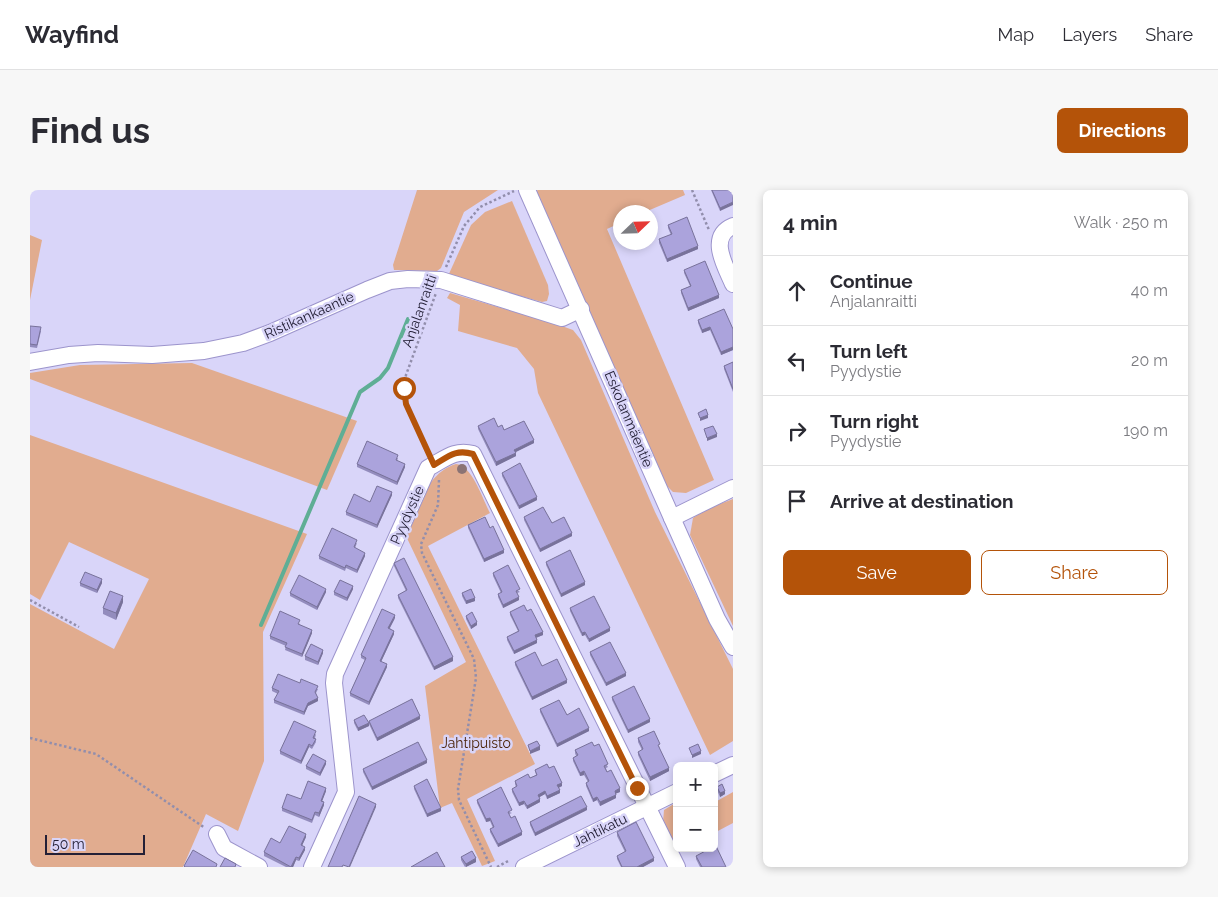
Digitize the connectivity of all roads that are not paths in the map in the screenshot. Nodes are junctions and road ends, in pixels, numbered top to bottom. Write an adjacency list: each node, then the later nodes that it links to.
1 (527, 190): 4 (street, Eskolanmäentie)
2 (733, 226): 3 (street)
3 (733, 284)
4 (581, 310): 5 (street, Ristikankaantie); 7 (street, Eskolanmäentie)
5 (30, 362)
6 (733, 488): 7 (street)
7 (672, 518): 8 (street, Eskolanmäentie)
8 (733, 648)
9 (733, 765): 10 (street)
10 (718, 772)
11 (673, 794): 12 (street, Jahtikatu)
12 (647, 807): 15 (street, Pyydystie); 16 (street, Jahtikatu); 17 (street)
13 (217, 834): 14 (street)
14 (259, 867)
15 (312, 867)
16 (524, 867)
17 (677, 867)

